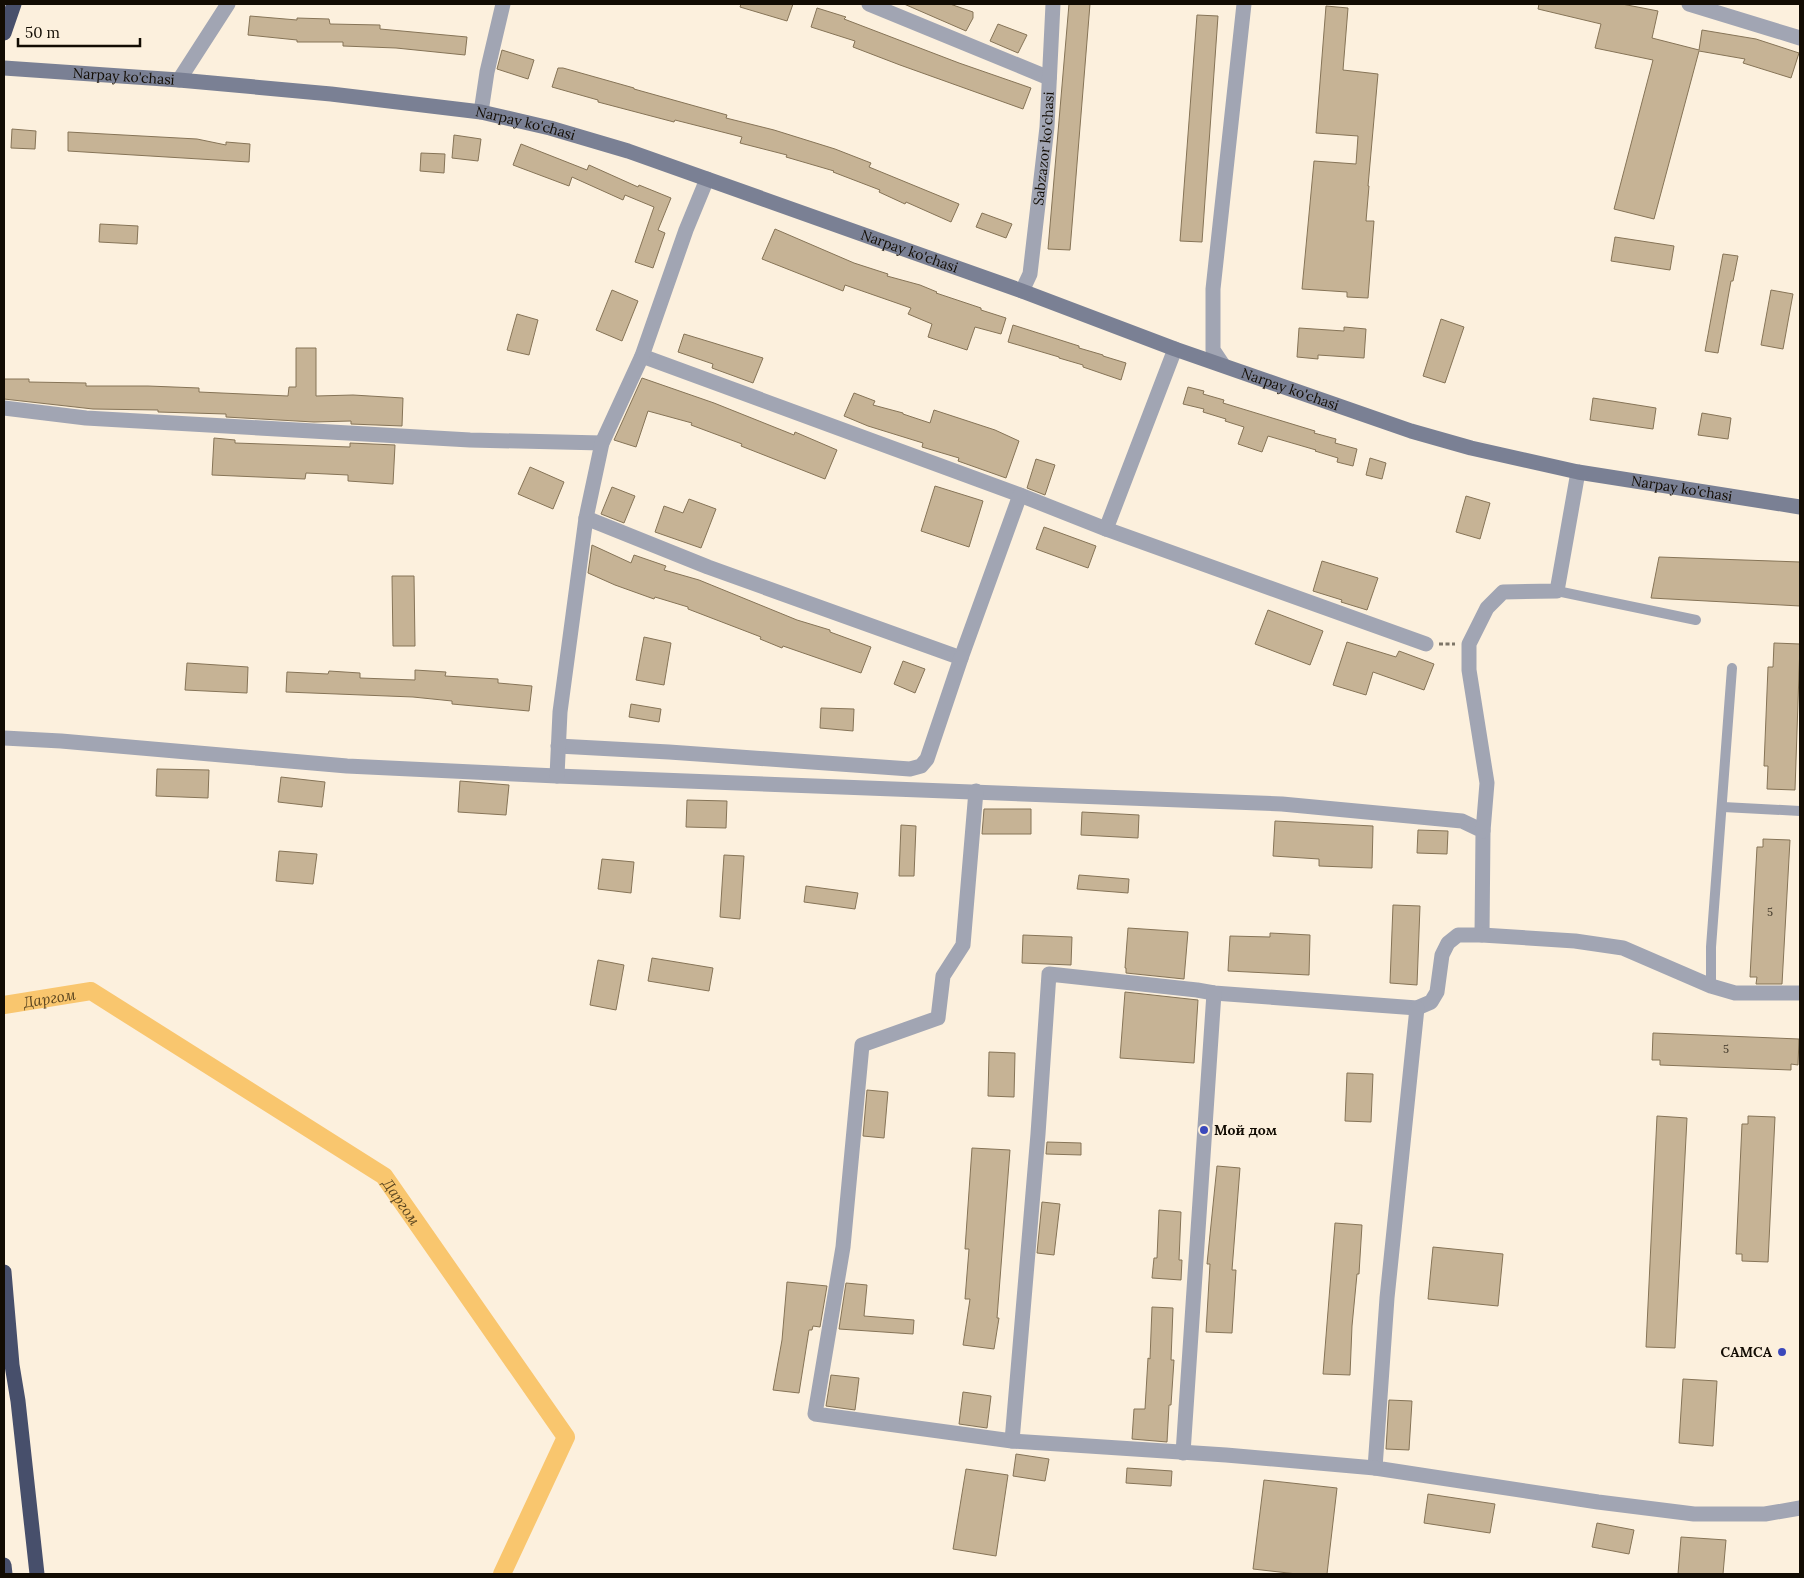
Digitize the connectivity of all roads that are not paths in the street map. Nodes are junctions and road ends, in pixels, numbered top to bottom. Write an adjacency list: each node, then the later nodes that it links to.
1 (14, 4): 8 (highway)
2 (228, 4): 12 (street)
3 (503, 4): 13 (street)
4 (869, 4): 11 (street)
5 (1053, 4): 11 (street, Sabzazor ko'chasi)
6 (1244, 4): 18 (street)
7 (1689, 4): 9 (street)
8 (4, 33)
9 (1800, 38)
10 (4, 68): 12 (street, Narpay ko'chasi)
11 (1048, 78): 15 (street, Sabzazor ko'chasi)
12 (179, 80): 13 (street, Narpay ko'chasi)
13 (480, 112): 14 (street, Narpay ko'chasi)
14 (707, 179): 15 (street, Narpay ko'chasi); 17 (street)
15 (1022, 291): 16 (street, Narpay ko'chasi)
16 (1175, 349): 18 (street, Narpay ko'chasi); 25 (street)
17 (642, 356): 20 (street); 22 (street)
18 (1223, 365): 21 (street, Narpay ko'chasi)
19 (4, 408): 20 (street)
20 (602, 442): 24 (street)
21 (1578, 472): 23 (street, Narpay ko'chasi); 26 (street)
22 (1020, 495): 25 (street); 29 (street)
23 (1800, 507)
24 (586, 518): 29 (street); 32 (street)
25 (1106, 529): 28 (street)
26 (1557, 590): 27 (lane); 37 (street)
27 (1696, 620)
28 (1426, 644)
29 (961, 658): 32 (street)
30 (1732, 668): 35 (lane)
31 (4, 738): 33 (street)
32 (558, 746): 33 (street)
33 (557, 776): 34 (street)
34 (976, 792): 37 (street); 44 (street)
35 (1723, 807): 36 (lane); 39 (lane)
36 (1800, 811)
37 (1483, 831): 38 (street)
38 (1482, 934): 39 (street); 42 (street)
39 (1711, 986): 40 (street)
40 (1800, 993)
41 (1214, 994): 42 (street); 44 (street); 45 (street)
42 (1418, 1008): 46 (street)
43 (4, 1272): 50 (highway)
44 (1012, 1441): 45 (street)
45 (1183, 1454): 46 (street)
46 (1375, 1468): 47 (street)
47 (1800, 1508)
48 (4, 1565): 49 (highway)
49 (5, 1574)
50 (37, 1574)

